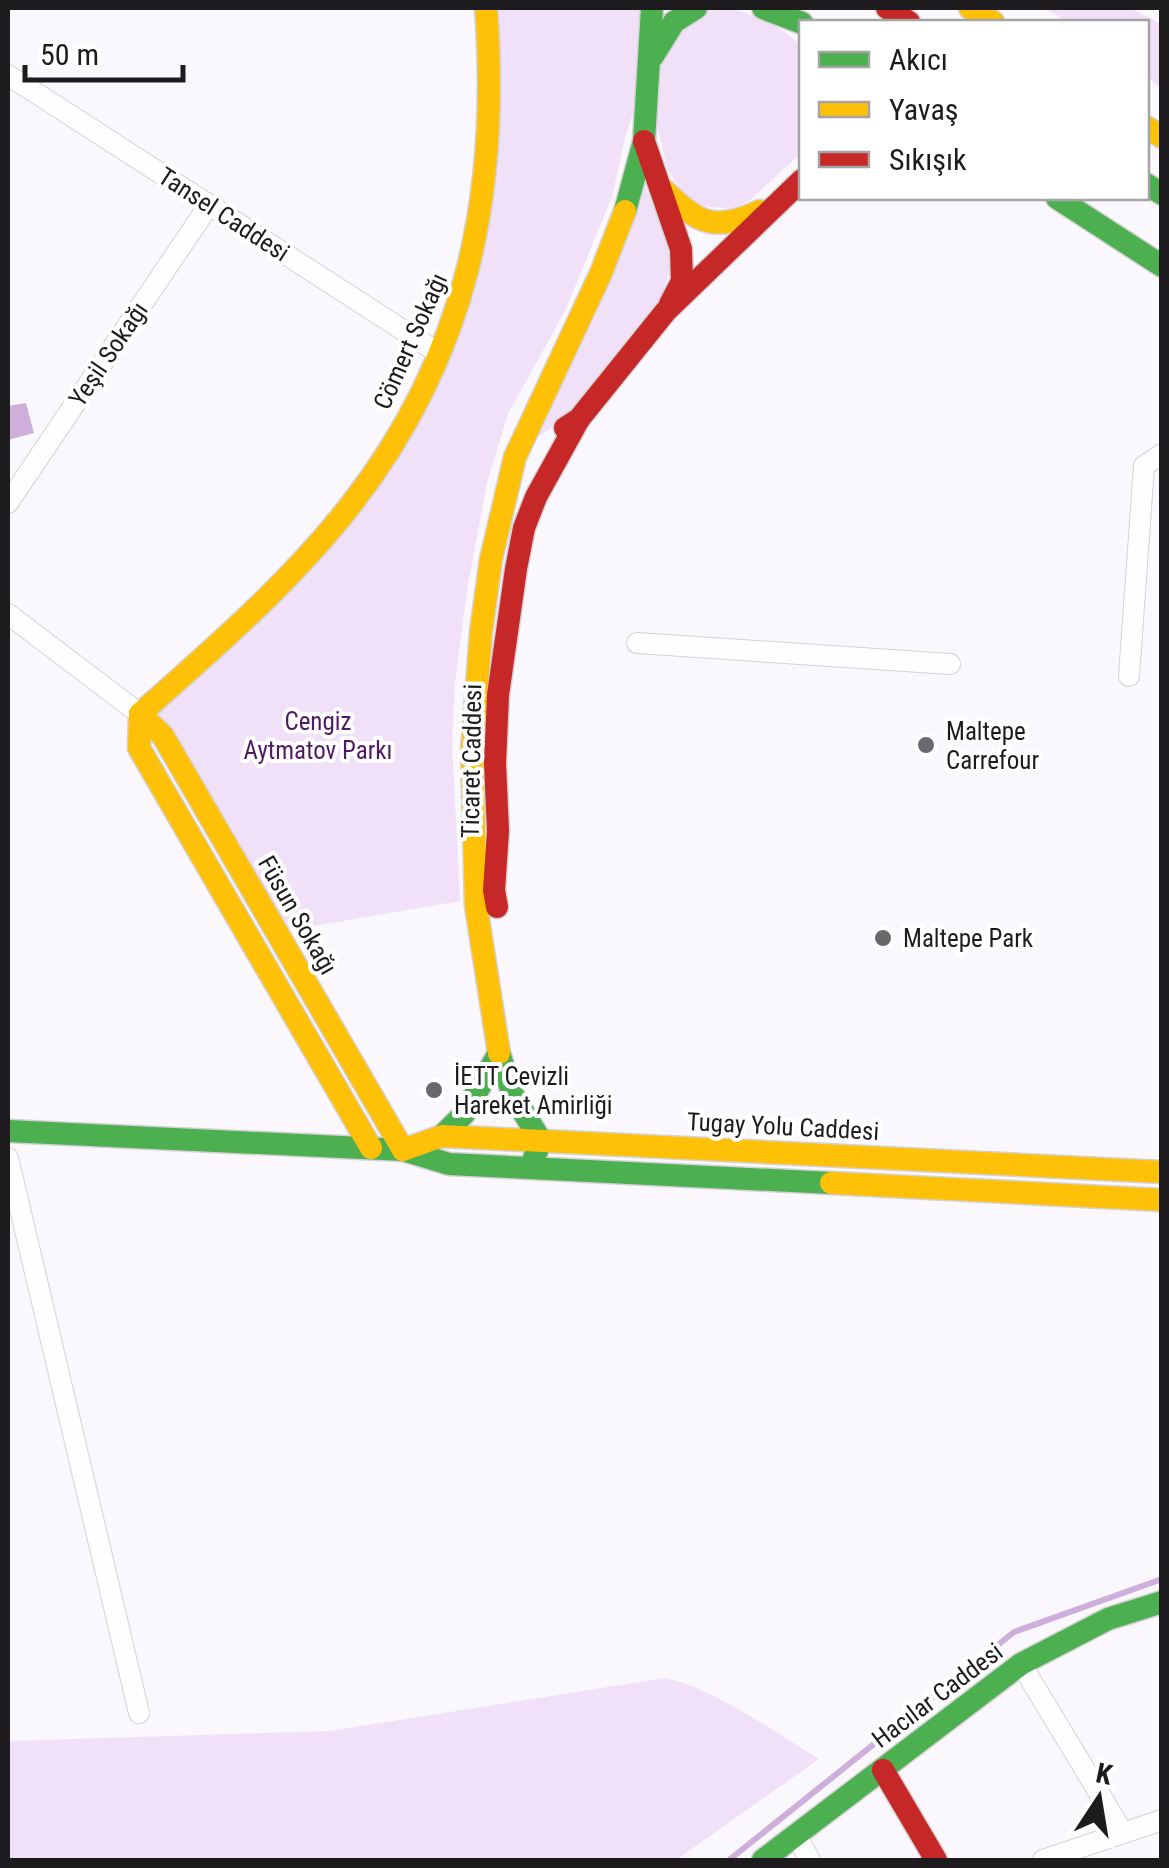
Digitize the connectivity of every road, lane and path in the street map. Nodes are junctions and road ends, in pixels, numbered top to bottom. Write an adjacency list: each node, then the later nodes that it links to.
1 (486, 8): 16 (main road, Cömert Sokağı)
2 (652, 8): 6 (main road, Ticaret Caddesi)
3 (696, 8): 6 (main road)
4 (763, 8): 5 (main road)
5 (799, 22)
6 (648, 63): 8 (main road, Ticaret Caddesi)
7 (8, 75): 13 (street, Tansel Caddesi)
8 (644, 141): 10 (main road, Ticaret Caddesi); 19 (main road, Ticaret Caddesi)
9 (799, 183): 12 (main road, Ticaret Caddesi)
10 (663, 189): 12 (main road, Ticaret Caddesi); 15 (main road, Ticaret Caddesi)
11 (1060, 200): 14 (main road)
12 (776, 202): 15 (main road, Ticaret Caddesi)
13 (210, 205): 16 (street, Tansel Caddesi); 20 (street, Yeşil Sokağı)
14 (1162, 266)
15 (666, 311): 17 (main road, Ticaret Caddesi)
16 (440, 354): 25 (main road, Cömert Sokağı)
17 (580, 419): 19 (main road, Ticaret Caddesi); 27 (main road, Ticaret Caddesi)
18 (1162, 454): 24 (street)
19 (515, 457): 26 (main road, Ticaret Caddesi)
20 (8, 503)
21 (8, 614): 25 (street, Füsun Sokağı)
22 (637, 643): 23 (street)
23 (950, 664)
24 (1129, 676)
25 (140, 714): 33 (main road); 34 (main road, Füsun Sokağı)
26 (498, 1053): 27 (main road); 29 (main road); 30 (main road)
27 (529, 1118): 31 (main road); 32 (main road)
28 (8, 1131): 33 (main road, Tugay Yolu Caddesi)
29 (442, 1136): 30 (main road, Tugay Yolu Caddesi); 34 (main road, Tugay Yolu Caddesi)
30 (516, 1141): 31 (main road, Tugay Yolu Caddesi); 36 (main road)
31 (540, 1141): 32 (main road, Tugay Yolu Caddesi); 36 (main road)
32 (640, 1146): 37 (main road, Tugay Yolu Caddesi)
33 (371, 1148): 34 (main road, Tugay Yolu Caddesi)
34 (404, 1150): 36 (main road, Tugay Yolu Caddesi)
35 (8, 1158): 41 (street)
36 (531, 1167): 38 (main road, Tugay Yolu Caddesi)
37 (1162, 1172)
38 (1162, 1200)
39 (1162, 1602): 40 (main road, Hacılar Caddesi)
40 (1021, 1664): 42 (main road, Hacılar Caddesi); 44 (street)
41 (138, 1713)
42 (883, 1770): 45 (main road, Hacılar Caddesi); 48 (main road)
43 (1162, 1820): 44 (street)
44 (1122, 1831): 49 (street)
45 (796, 1836): 46 (main road, Hacılar Caddesi); 47 (street)
46 (762, 1860)
47 (810, 1860)
48 (936, 1860)
49 (1042, 1860)

